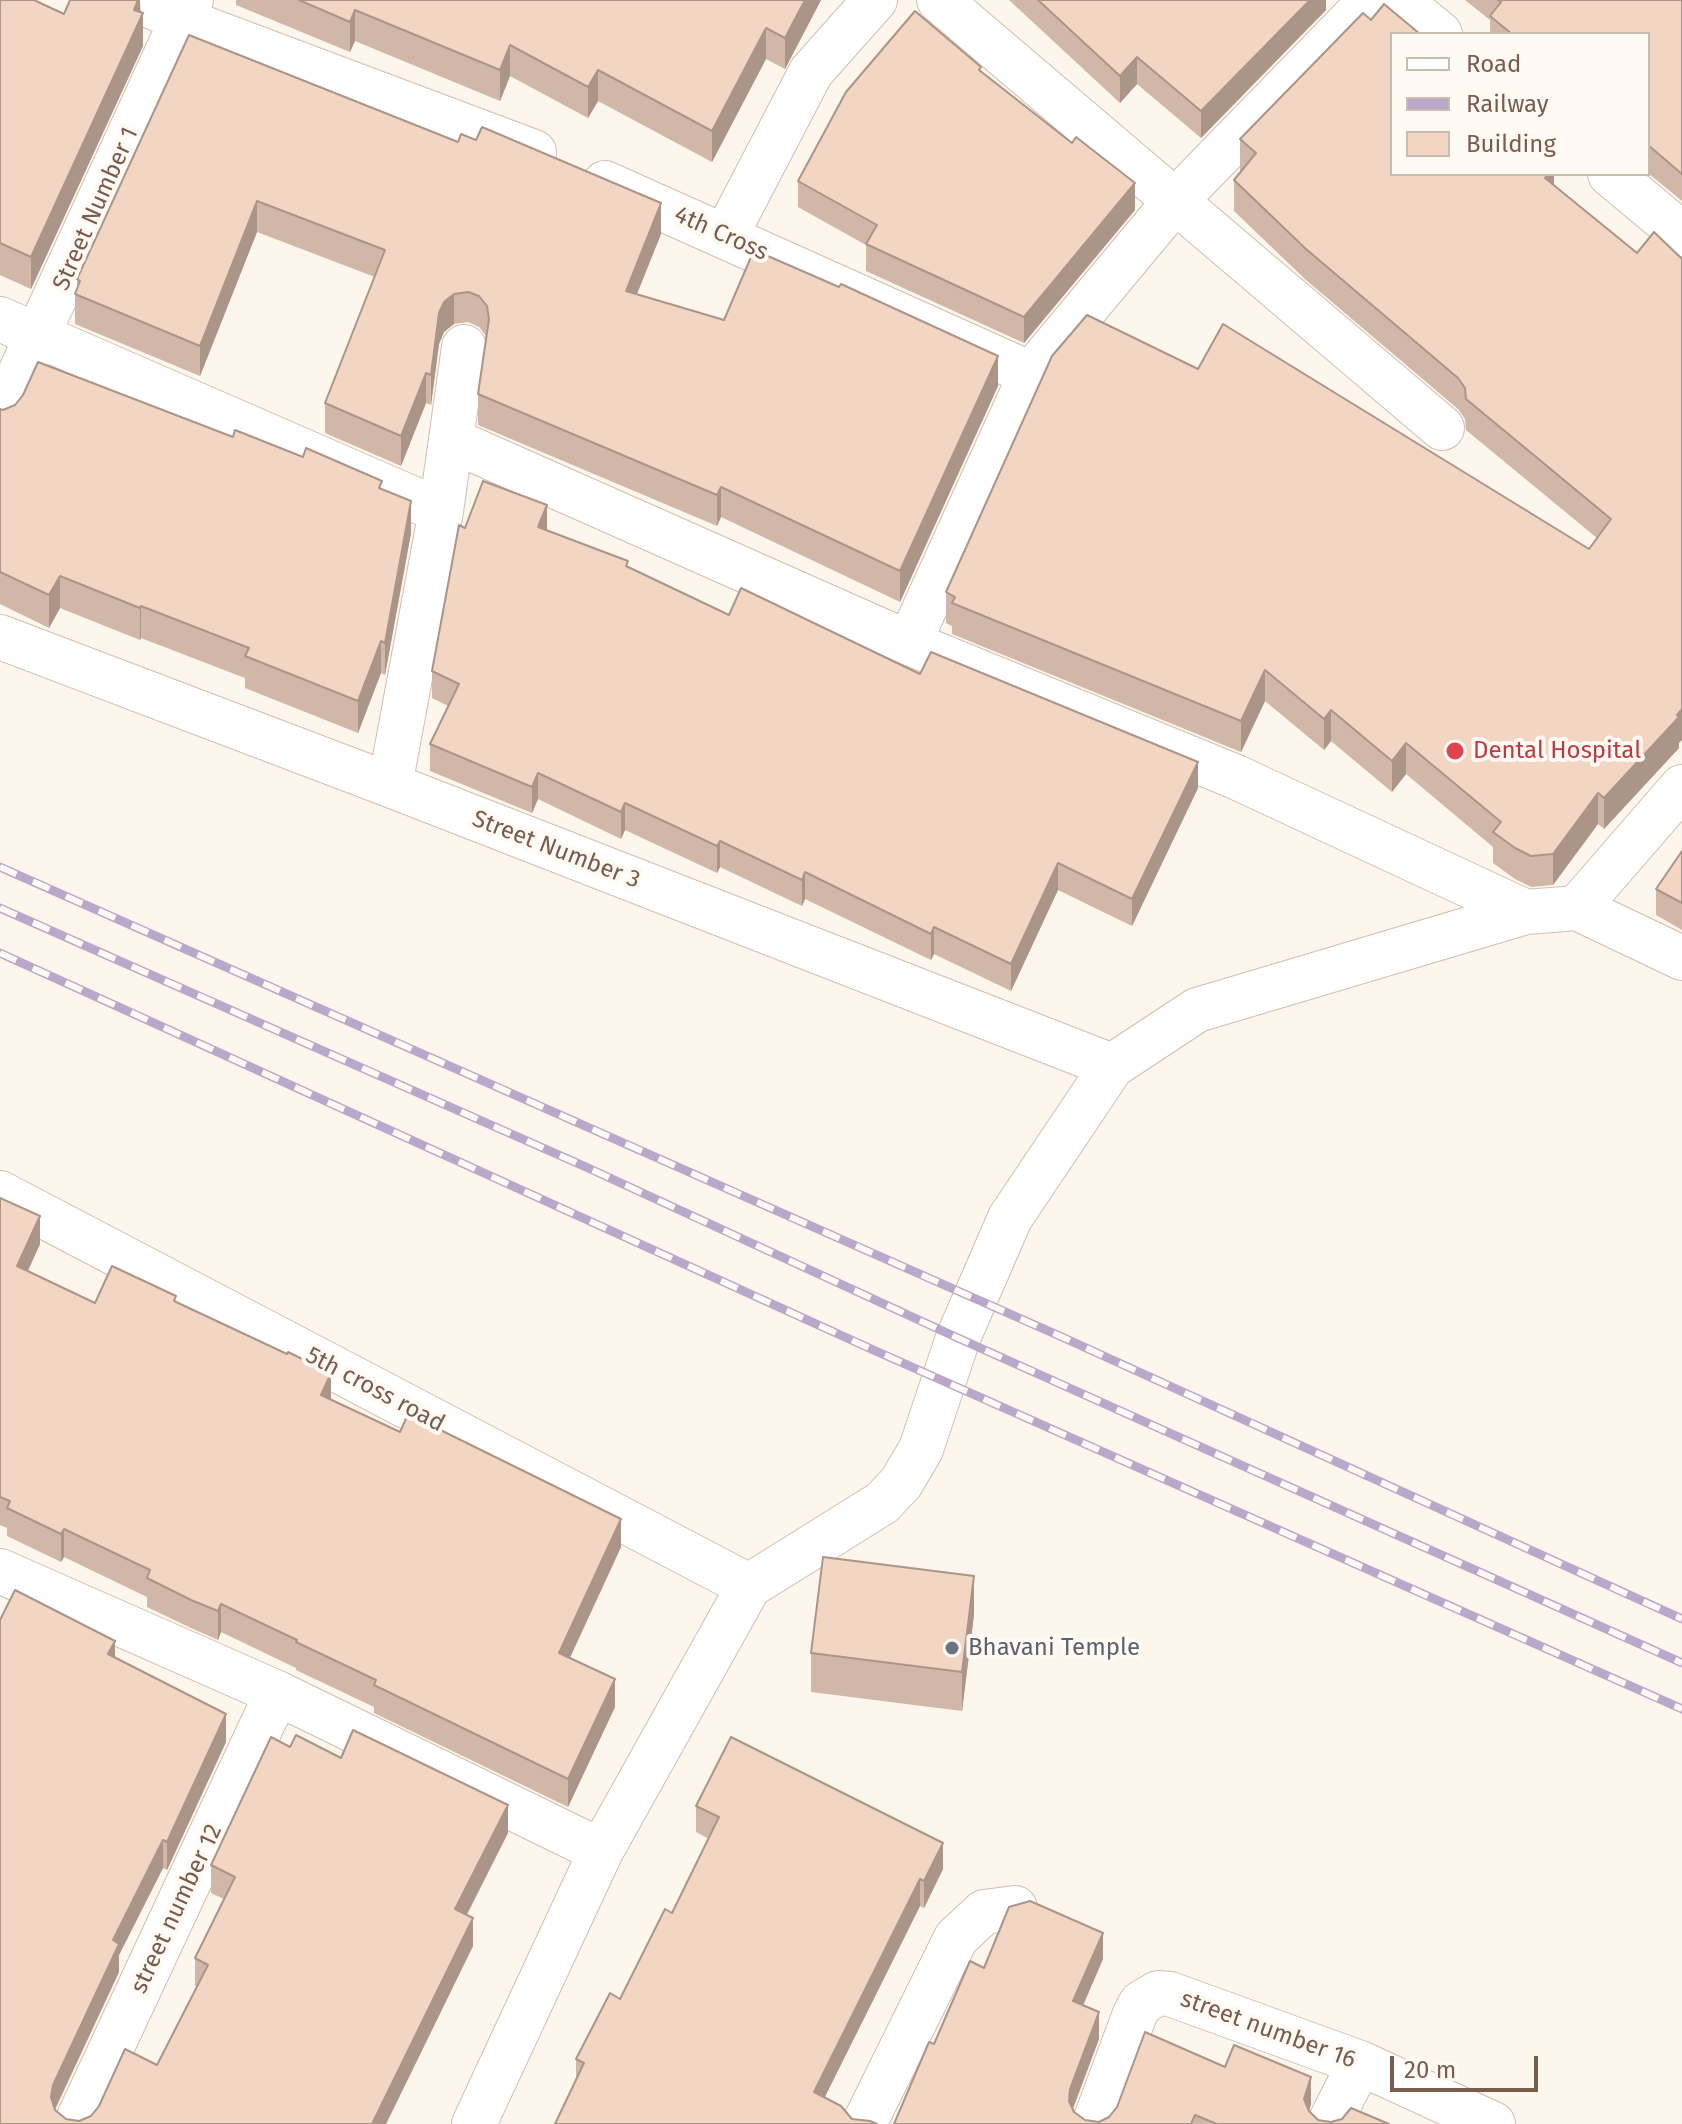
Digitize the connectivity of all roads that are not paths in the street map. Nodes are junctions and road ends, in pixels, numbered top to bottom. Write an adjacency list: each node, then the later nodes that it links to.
1 (137, 0): 6 (street, 4th Cross)
2 (875, 0): 11 (street)
3 (939, 0): 9 (street)
4 (1371, 0): 9 (street)
5 (1399, 0): 7 (street)
6 (186, 10): 11 (street, 4th Cross); 12 (street, Street Number 1)
7 (1438, 32)
8 (1612, 176): 10 (street)
9 (1175, 201): 14 (street); 16 (street)
10 (1682, 234)
11 (726, 235): 14 (street, 4th Cross)
12 (19, 327): 15 (street, Street Number 1); 18 (street)
13 (464, 347): 17 (street)
14 (1031, 374): 20 (street)
15 (0, 417)
16 (1442, 428)
17 (451, 440): 18 (street); 20 (street)
18 (441, 511): 21 (street)
19 (0, 637): 21 (street, Street Number 3)
20 (909, 643): 24 (street)
21 (390, 785): 26 (street, Street Number 3)
22 (1682, 787): 23 (street)
23 (1577, 908): 24 (street); 25 (street)
24 (1526, 912): 26 (street)
25 (1682, 958)
26 (1112, 1066): 29 (street)
27 (0, 1193): 29 (street, 5th cross road)
28 (0, 1571): 30 (street)
29 (749, 1586): 31 (street)
30 (277, 1693): 31 (street); 34 (street, street number 12)
31 (601, 1851): 35 (street)
32 (1015, 1908): 36 (street)
33 (1360, 2063): 37 (street, street number 16); 38 (street); 39 (street, street number 16)
34 (76, 2124)
35 (474, 2124)
36 (864, 2124)
37 (1094, 2124)
38 (1329, 2124)
39 (1493, 2124)

